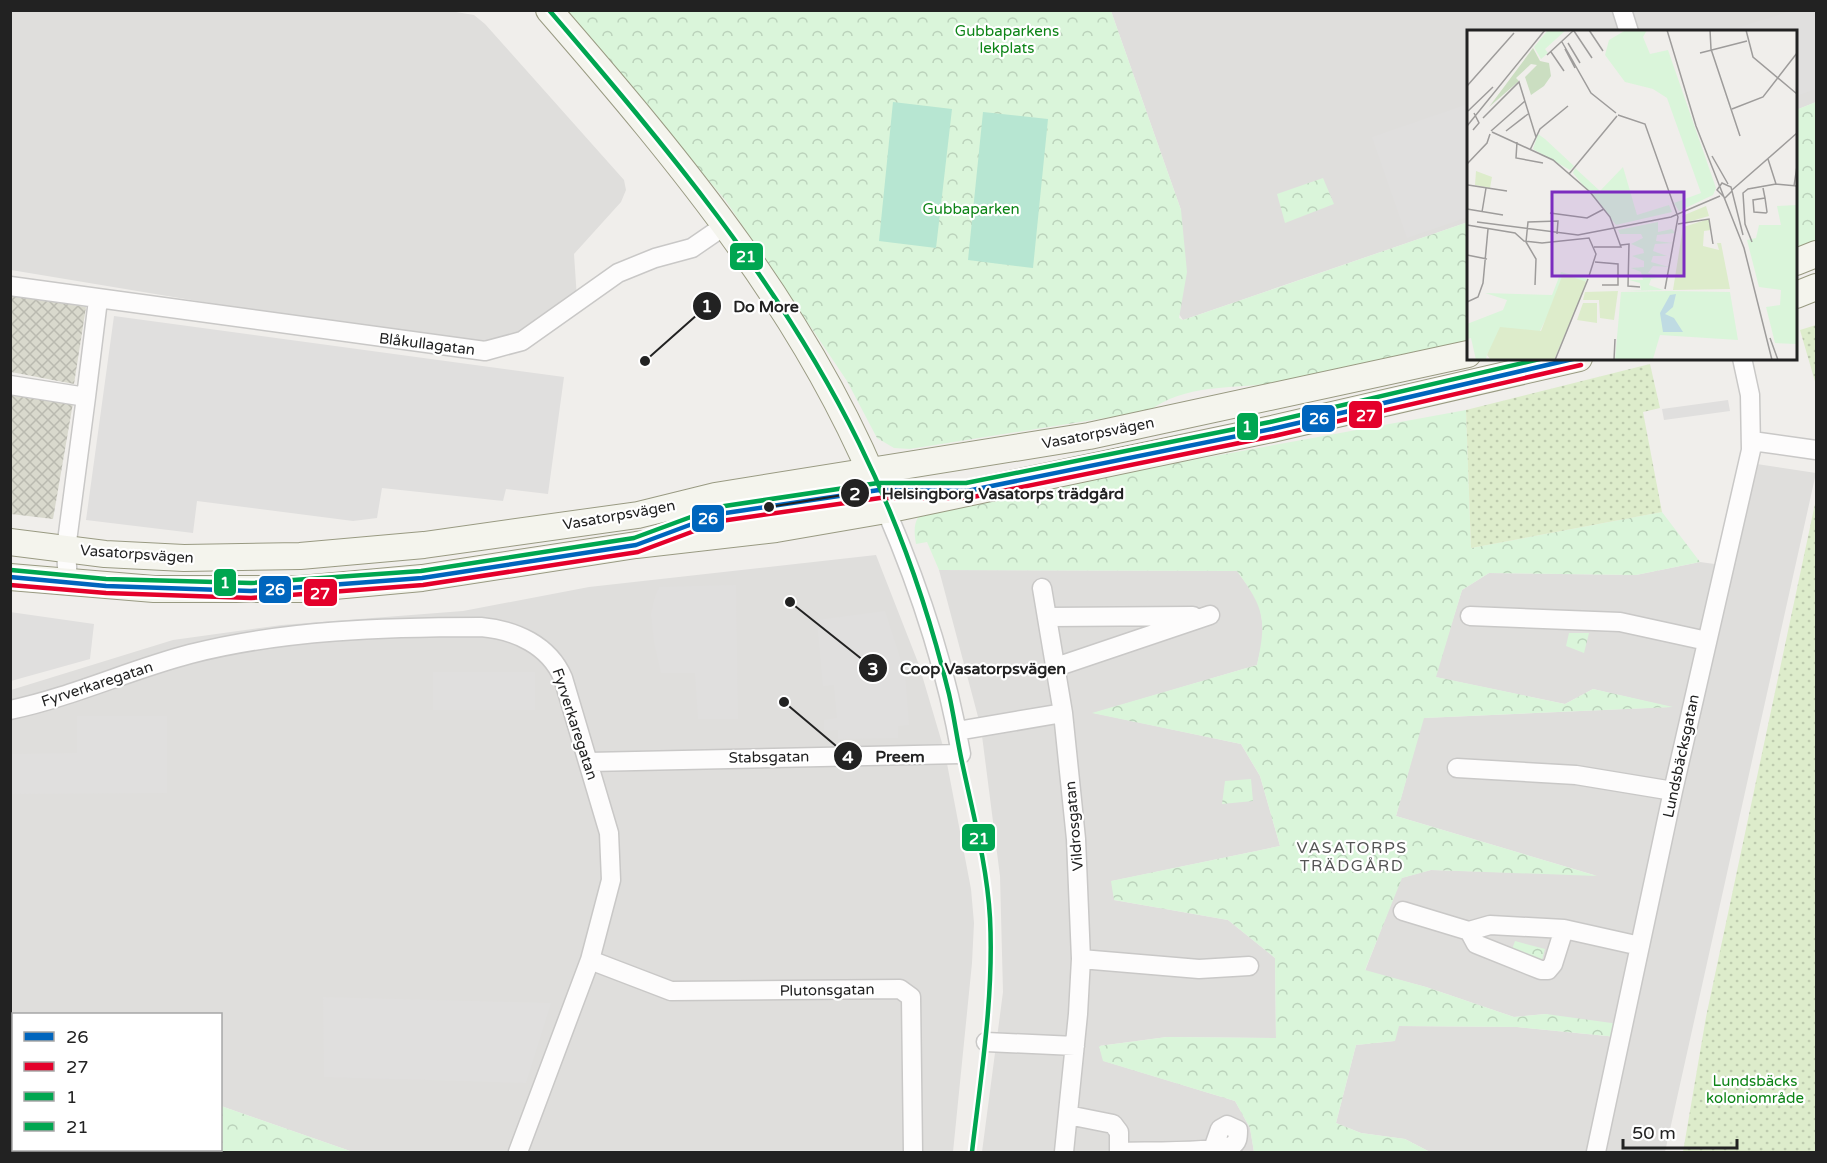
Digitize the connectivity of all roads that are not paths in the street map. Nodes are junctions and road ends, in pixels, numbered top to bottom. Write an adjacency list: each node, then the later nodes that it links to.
1 (549, 10): 4 (main road)
2 (1622, 10): 3 (street)
3 (1628, 30)
4 (724, 225): 10 (street, Blåkullagatan); 18 (main road)
5 (1816, 254): 6 (main road)
6 (1797, 262)
7 (10, 286): 10 (street, Blåkullagatan)
8 (1816, 287): 9 (main road)
9 (1797, 295)
10 (98, 300): 15 (street)
11 (1467, 354): 18 (main road, Vasatorpsvägen)
12 (1570, 360): 19 (main road, Vasatorpsvägen)
13 (1742, 360): 16 (street, Lundsbäcksgatan)
14 (10, 385): 15 (street)
15 (86, 397): 21 (street)
16 (1752, 441): 17 (street); 27 (street, Lundsbäcksgatan)
17 (1816, 450)
18 (871, 472): 19 (main road); 21 (main road, Vasatorpsvägen)
19 (886, 510): 23 (main road, Vasatorpsvägen); 31 (street)
20 (10, 542): 21 (main road, Vasatorpsvägen)
21 (66, 549): 23 (street)
22 (10, 577): 23 (main road, Vasatorpsvägen)
23 (68, 584)
24 (1042, 588): 25 (street, Vildrosgatan)
25 (1048, 616): 28 (street, Vildrosgatan); 28 (street)
26 (1470, 616): 27 (street)
27 (1707, 641): 34 (street, Lundsbäcksgatan)
28 (1056, 668): 30 (street, Vildrosgatan)
29 (10, 710): 32 (street, Fyrverkaregatan)
30 (1063, 713): 31 (street); 39 (street, Vildrosgatan)
31 (957, 730): 32 (street, Stabsgatan)
32 (589, 762): 40 (street, Fyrverkaregatan)
33 (1457, 768): 34 (street)
34 (1673, 791): 38 (street, Lundsbäcksgatan)
35 (1403, 911): 37 (street)
36 (1564, 929): 37 (street); 37 (street); 38 (street)
37 (1469, 931)
38 (1640, 946): 50 (street, Lundsbäcksgatan)
39 (1081, 959): 41 (street); 43 (street, Vildrosgatan)
40 (590, 960): 46 (street, Fyrverkaregatan); 47 (street, Plutonsgatan)
41 (1249, 966)
42 (986, 1042): 43 (street)
43 (1075, 1046): 44 (street, Vildrosgatan)
44 (1068, 1115): 48 (street, Vildrosgatan); 49 (street)
45 (1213, 1149): 49 (street)
46 (518, 1152)
47 (913, 1152)
48 (1064, 1152)
49 (1119, 1152)
50 (1596, 1152)

